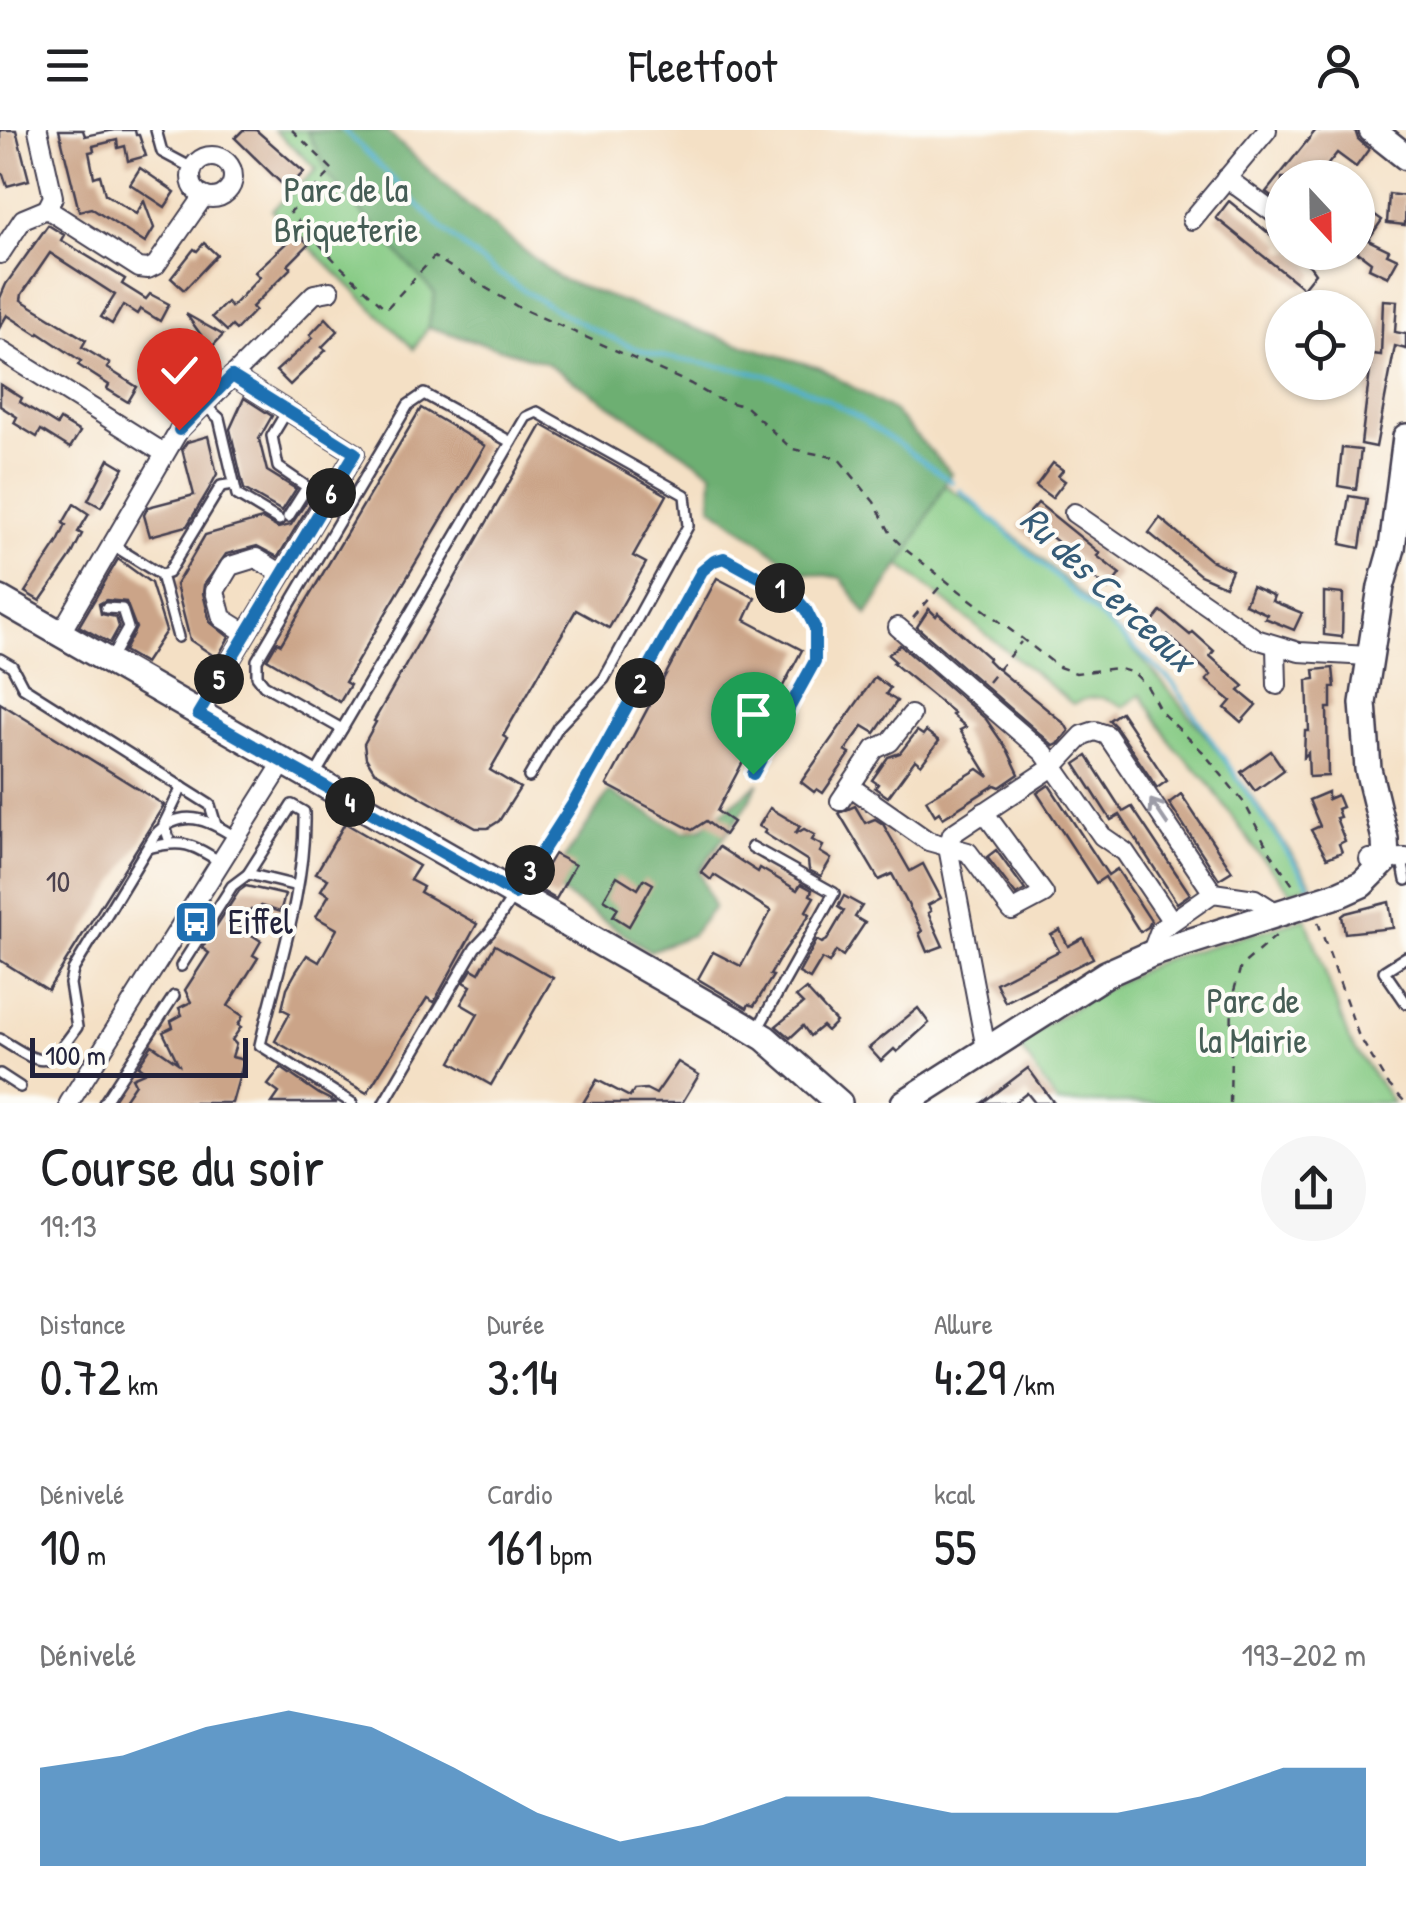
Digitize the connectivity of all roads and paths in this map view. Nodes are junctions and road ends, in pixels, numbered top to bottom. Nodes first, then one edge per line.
1 (38, 130) edge
2 (156, 130) edge
3 (292, 130) edge
4 (1372, 130) edge
5 (1264, 131) edge
6 (1406, 157) edge
7 (192, 168) junction
8 (1226, 178) junction
9 (204, 196) junction
10 (1265, 207) edge
11 (46, 209) junction
12 (1192, 220) dead end
13 (0, 254) edge
14 (330, 291) dead end
15 (0, 350) edge
16 (232, 376) junction
17 (204, 405) junction
18 (287, 411) junction
19 (1406, 437) edge
20 (511, 442) junction
21 (164, 453) junction
22 (234, 484) junction
23 (1074, 513) dead end
24 (112, 544) junction
25 (282, 574) junction
26 (162, 575) junction
27 (946, 580) junction
28 (0, 599) edge
29 (106, 608) dead end
30 (900, 628) joint
31 (60, 634) junction
32 (246, 634) junction
33 (178, 638) dead end
34 (1023, 640) junction
35 (1276, 648) junction
36 (1368, 656) junction
37 (0, 659) edge
38 (108, 663) junction
39 (1277, 685) dead end
40 (978, 695) junction
41 (198, 714) junction
42 (911, 715) dead end
43 (342, 729) junction
44 (282, 763) junction
45 (1053, 767) junction
46 (753, 774) dead end
47 (529, 776) dead end
48 (312, 780) junction
49 (182, 787) junction
50 (984, 812) junction
51 (164, 824) junction
52 (216, 825) junction
53 (237, 838) junction
54 (170, 842) junction
55 (752, 847) dead end
56 (948, 847) junction
57 (148, 848) junction
58 (1391, 859) edge
59 (222, 863) junction
60 (248, 874) junction
61 (1406, 880) edge
62 (297, 886) junction
63 (1213, 893) junction
64 (515, 894) junction
65 (1313, 901) junction
66 (1278, 914) junction
67 (1171, 920) junction
68 (1151, 954) junction
69 (1406, 956) edge
70 (181, 966) dead end
71 (174, 996) dead end
72 (1406, 1002) edge
73 (755, 1032) junction
74 (0, 1039) edge
75 (986, 1049) junction
76 (0, 1074) edge
77 (20, 1086) dead end
78 (69, 1103) edge
79 (104, 1103) edge
80 (352, 1103) edge
81 (384, 1103) edge
82 (839, 1103) edge
83 (904, 1103) edge
84 (1230, 1103) edge
85 (1406, 1103) edge

1 - 11 street
2 - 7 lane
3 - 27 path
4 - 6 street
5 - 8 street
7 - 9 street
7 - 9 street
8 - 10 street
8 - 12 street
9 - 11 street
11 - 13 street
14 - 16 street
15 - 21 street
16 - 17 street
16 - 18 street
17 - 21 street
17 - 22 lane
18 - 22 lane
18 - 25 street
19 - 36 street
20 - 43 lane
20 - 43 lane
20 - 47 lane
21 - 24 street
22 - 26 lane
23 - 35 street
24 - 26 lane
24 - 31 street
25 - 32 street
25 - 32 street
26 - 33 lane
27 - 30 path
27 - 34 path
28 - 31 street
29 - 38 lane
30 - 40 street
31 - 38 street
32 - 41 street
34 - 40 path
34 - 65 path
35 - 36 street
35 - 39 street
36 - 58 street
37 - 49 lane
38 - 41 street
40 - 45 street
41 - 44 street
42 - 56 street
43 - 48 lane
44 - 48 street
44 - 53 street
45 - 50 street
63 -> 45 street
45 - 67 street
46 - 64 lane
48 - 64 street
49 - 51 lane
49 - 52 lane
50 - 56 street
50 - 56 street
51 - 52 lane
51 - 54 lane
51 - 57 lane
52 - 53 lane
53 - 59 street
54 - 57 lane
54 - 59 lane
55 - 73 lane
56 - 75 street
57 - 74 lane
58 - 61 lane
58 - 65 street
59 - 78 street
60 - 62 lane
60 - 62 lane
60 - 70 lane
62 - 80 lane
63 - 66 street
63 - 67 street
64 - 73 street
64 - 81 lane
65 - 66 street
65 - 85 path
66 - 68 street
66 - 84 path
67 - 68 street
68 - 75 street
69 - 72 lane
71 - 79 lane
73 - 82 street
75 - 83 street
76 - 77 lane

